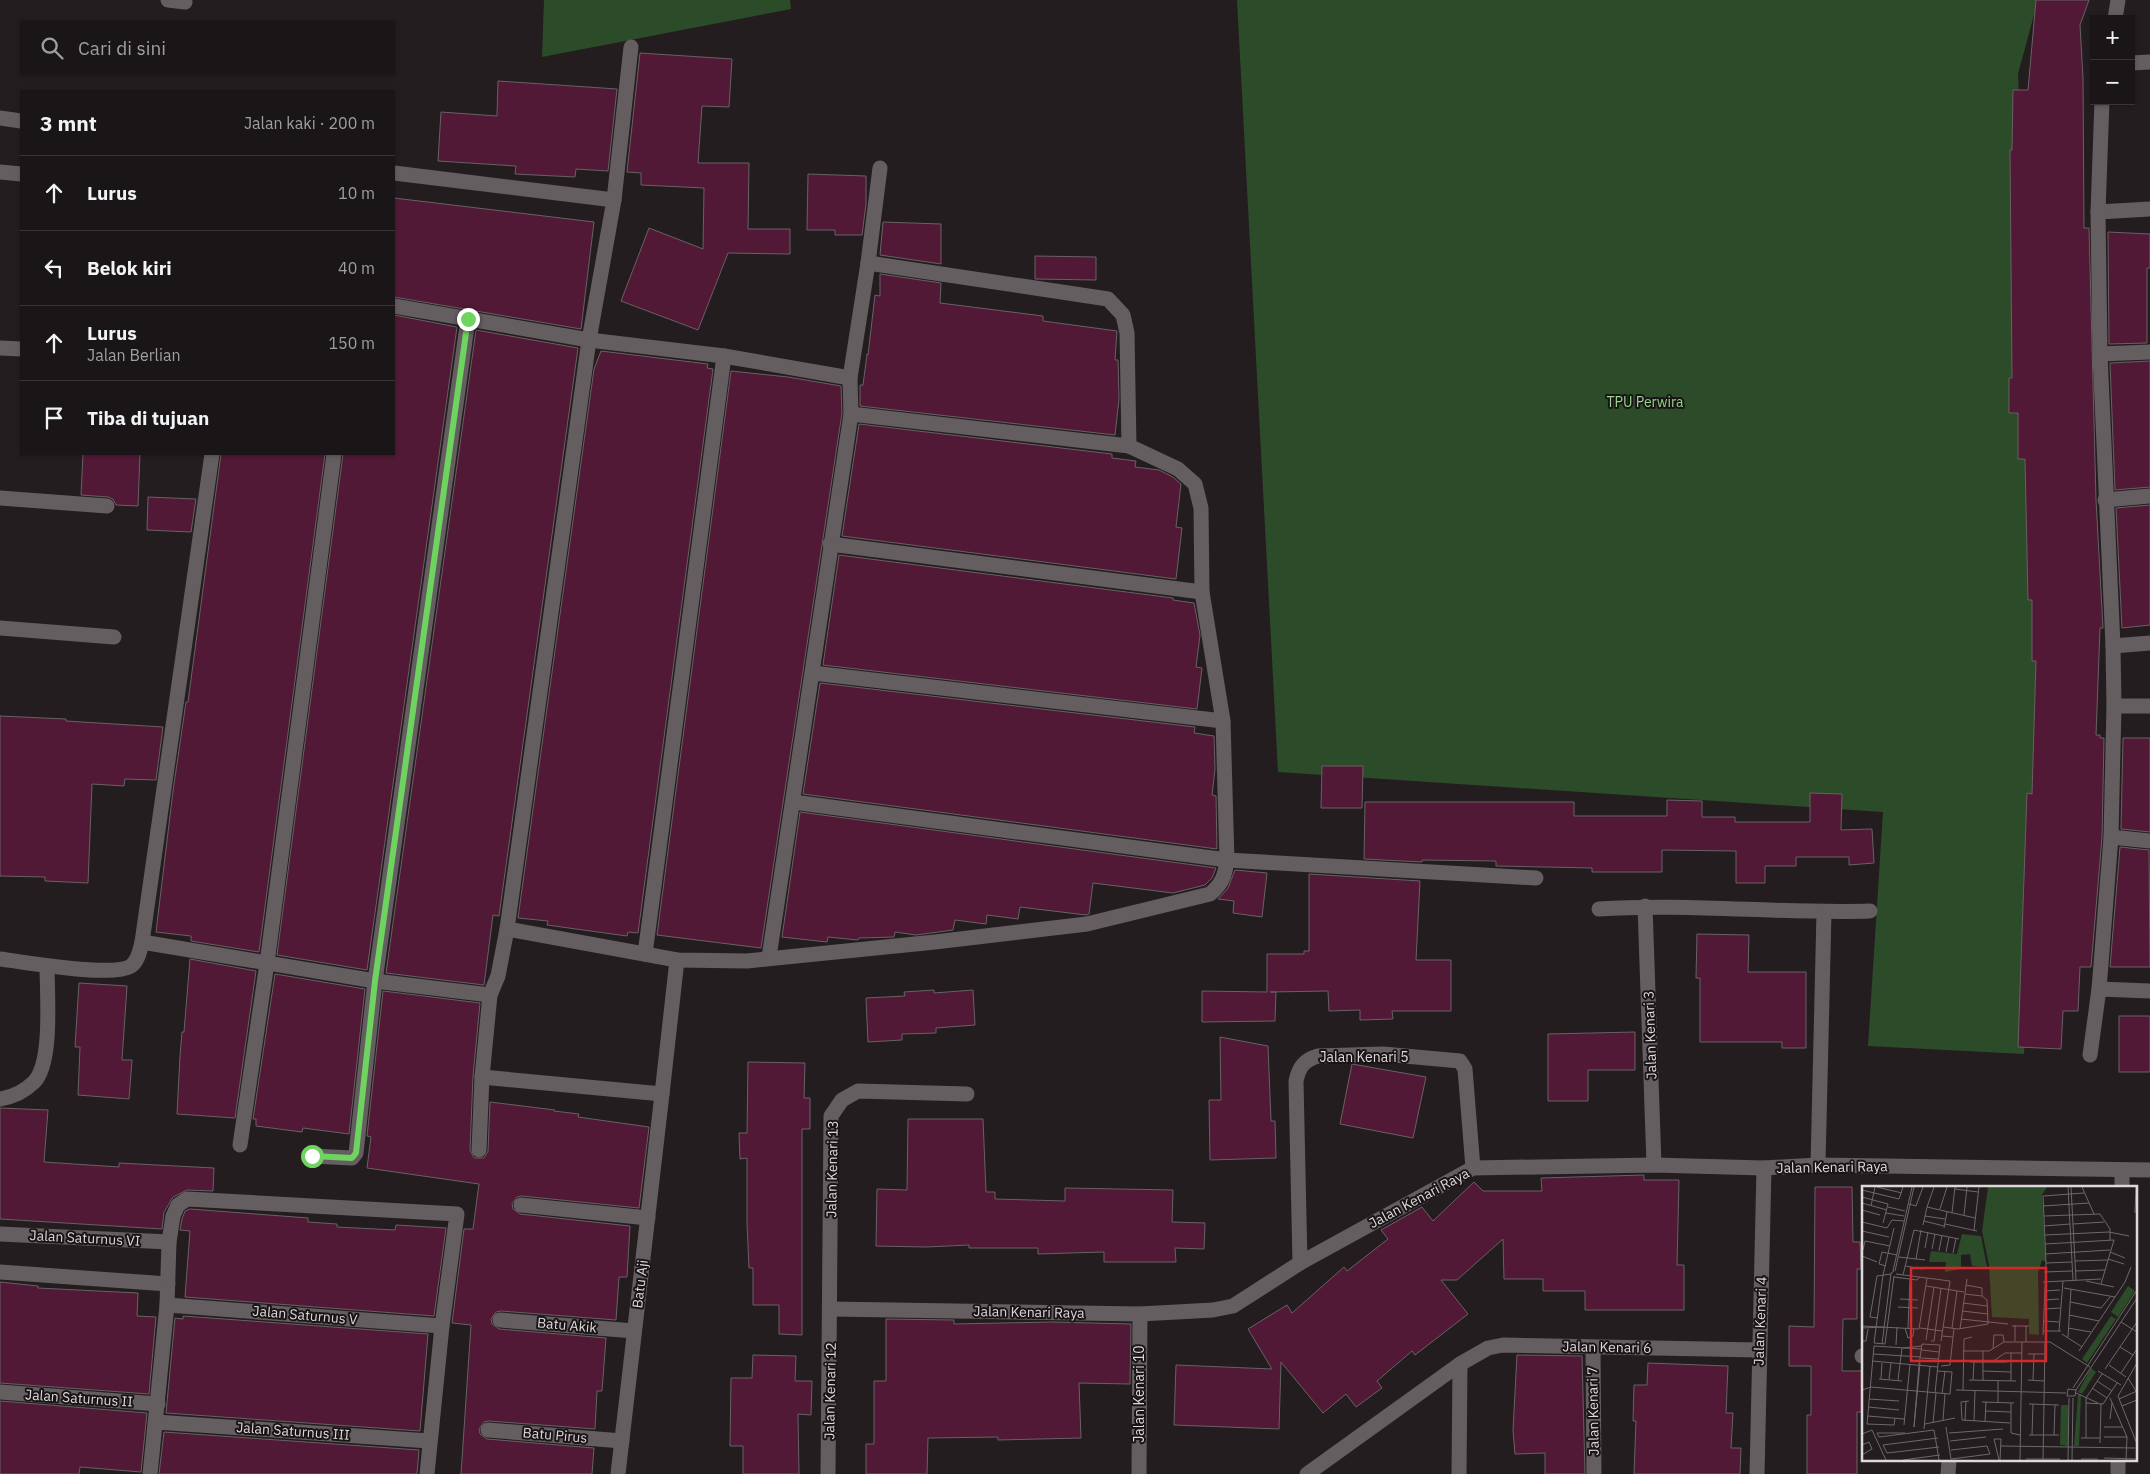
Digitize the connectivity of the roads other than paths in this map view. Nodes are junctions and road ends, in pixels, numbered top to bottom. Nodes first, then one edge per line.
1 (168, 0) edge
2 (2118, 0) edge
3 (185, 2) dead end
4 (2115, 15) edge
5 (631, 47) dead end
6 (2150, 62) edge
7 (2135, 64) edge
8 (2102, 105) edge
9 (0, 118) edge
10 (20, 121) edge
11 (880, 168) dead end
12 (0, 172) edge
13 (395, 173) edge
14 (20, 174) edge
15 (614, 200) junction
16 (2150, 209) edge
17 (2098, 212) junction
18 (868, 263) junction
19 (395, 306) edge
20 (468, 319) junction
21 (589, 340) junction
22 (0, 348) edge
23 (20, 349) edge
24 (2150, 352) edge
25 (2100, 354) junction
26 (724, 356) junction
27 (850, 378) junction
28 (851, 414) junction
29 (1130, 446) junction
30 (212, 455) edge
31 (334, 455) edge
32 (2150, 496) edge
33 (0, 498) edge
34 (2105, 500) junction
35 (107, 506) dead end
36 (830, 544) junction
37 (1202, 592) junction
38 (0, 628) edge
39 (114, 637) dead end
40 (2150, 643) edge
41 (2113, 646) junction
42 (813, 673) junction
43 (2114, 706) junction
44 (2150, 706) edge
45 (1223, 722) junction
46 (793, 802) junction
47 (2111, 837) junction
48 (2150, 840) edge
49 (1227, 860) junction
50 (1536, 878) dead end
51 (1645, 906) junction
52 (1599, 909) dead end
53 (1870, 910) dead end
54 (1824, 912) junction
55 (507, 929) junction
56 (142, 942) junction
57 (645, 954) junction
58 (770, 957) junction
59 (0, 959) edge
60 (676, 960) junction
61 (267, 963) junction
62 (47, 966) junction
63 (375, 981) junction
64 (2099, 989) junction
65 (2150, 991) edge
66 (490, 995) junction
67 (2090, 1055) dead end
68 (482, 1077) junction
69 (662, 1094) junction
70 (967, 1094) dead end
71 (0, 1099) edge
72 (240, 1144) dead end
73 (479, 1150) dead end
74 (312, 1156) dead end
75 (1654, 1165) junction
76 (1818, 1165) junction
77 (1472, 1168) junction
78 (1764, 1168) junction
79 (2122, 1170) junction
80 (2150, 1170) edge
81 (2122, 1186) edge
82 (521, 1205) dead end
83 (648, 1218) junction
84 (0, 1234) edge
85 (169, 1242) junction
86 (1300, 1263) junction
87 (0, 1272) edge
88 (168, 1284) junction
89 (167, 1305) junction
90 (831, 1309) junction
91 (1140, 1314) junction
92 (500, 1320) dead end
93 (442, 1326) junction
94 (634, 1331) junction
95 (1592, 1348) junction
96 (1759, 1350) junction
97 (1460, 1364) junction
98 (0, 1392) edge
99 (158, 1404) junction
100 (156, 1422) junction
101 (488, 1430) dead end
102 (429, 1441) junction
103 (622, 1441) junction
104 (150, 1474) edge
105 (427, 1474) edge
106 (618, 1474) edge
107 (828, 1474) edge
108 (1139, 1474) edge
109 (1307, 1474) edge
110 (1459, 1474) edge
111 (1594, 1474) edge
112 (1757, 1474) edge

1 - 3 street
2 - 4 street
5 - 15 street
6 - 7 street
8 - 17 street
9 - 10 street
11 - 18 street
12 - 14 street
13 - 15 street
15 - 21 street
16 - 17 street
17 - 25 street
18 - 27 street
18 - 29 street
19 - 20 street
20 - 21 street
20 - 63 street
21 - 26 street
21 - 55 street
22 - 23 street
24 - 25 street
25 - 34 street
26 - 27 street
26 - 57 street
27 - 28 street
28 - 29 street
28 - 36 street
29 - 37 street
30 - 56 street
31 - 61 street
32 - 34 street
33 - 35 street
34 - 41 street
36 - 37 street
36 - 42 street
37 - 45 street
38 - 39 street
40 - 41 street
41 - 43 street
42 - 45 street
42 - 46 street
43 - 44 street
43 - 47 street
45 - 49 street
46 - 49 street
46 - 58 street
47 - 48 street
47 - 64 street
49 - 50 street
49 - 58 street
51 - 52 street
51 - 54 street
51 - 75 street, Jalan Kenari 3
53 - 54 street
54 - 76 street
55 - 57 street
55 - 66 street
56 - 61 street
56 - 62 street
57 - 60 street
58 - 60 street
59 - 62 street
60 - 69 street, Batu Aji
61 - 63 street
61 - 72 street
62 - 71 street
63 - 66 street
63 - 74 street
64 - 65 street
64 - 67 street
66 - 68 street
68 - 69 street
68 - 73 street
69 - 83 street, Batu Aji
70 - 90 street, Jalan Kenari 13
75 - 77 street, Jalan Kenari Raya
75 - 78 street, Jalan Kenari Raya
76 - 78 street, Jalan Kenari Raya
76 - 79 street, Jalan Kenari Raya
77 - 86 street, Jalan Kenari Raya
77 - 86 street, Jalan Kenari 5
78 - 96 street, Jalan Kenari 4
79 - 80 street, Jalan Kenari Raya
79 - 81 street
82 - 83 street
83 - 94 street, Batu Aji
84 - 85 street, Jalan Saturnus VI
85 - 88 street
85 - 93 street
86 - 91 street, Jalan Kenari Raya
87 - 88 street
88 - 89 street
89 - 93 street, Jalan Saturnus V
89 - 99 street
90 - 91 street, Jalan Kenari Raya
90 - 107 street, Jalan Kenari 12
91 - 108 street, Jalan Kenari 10
92 - 94 street, Batu Akik
93 - 102 street
94 - 103 street, Batu Aji
95 - 96 street, Jalan Kenari 6
95 - 97 street, Jalan Kenari 6
95 - 111 street, Jalan Kenari 7
96 - 112 street, Jalan Kenari 4
97 - 109 street, Jalan Kenari 6
97 - 110 street
98 - 99 street, Jalan Saturnus II
99 - 100 street
100 - 102 street, Jalan Saturnus III
100 - 104 street
101 - 103 street, Batu Pirus
102 - 105 street
103 - 106 street, Batu Aji

